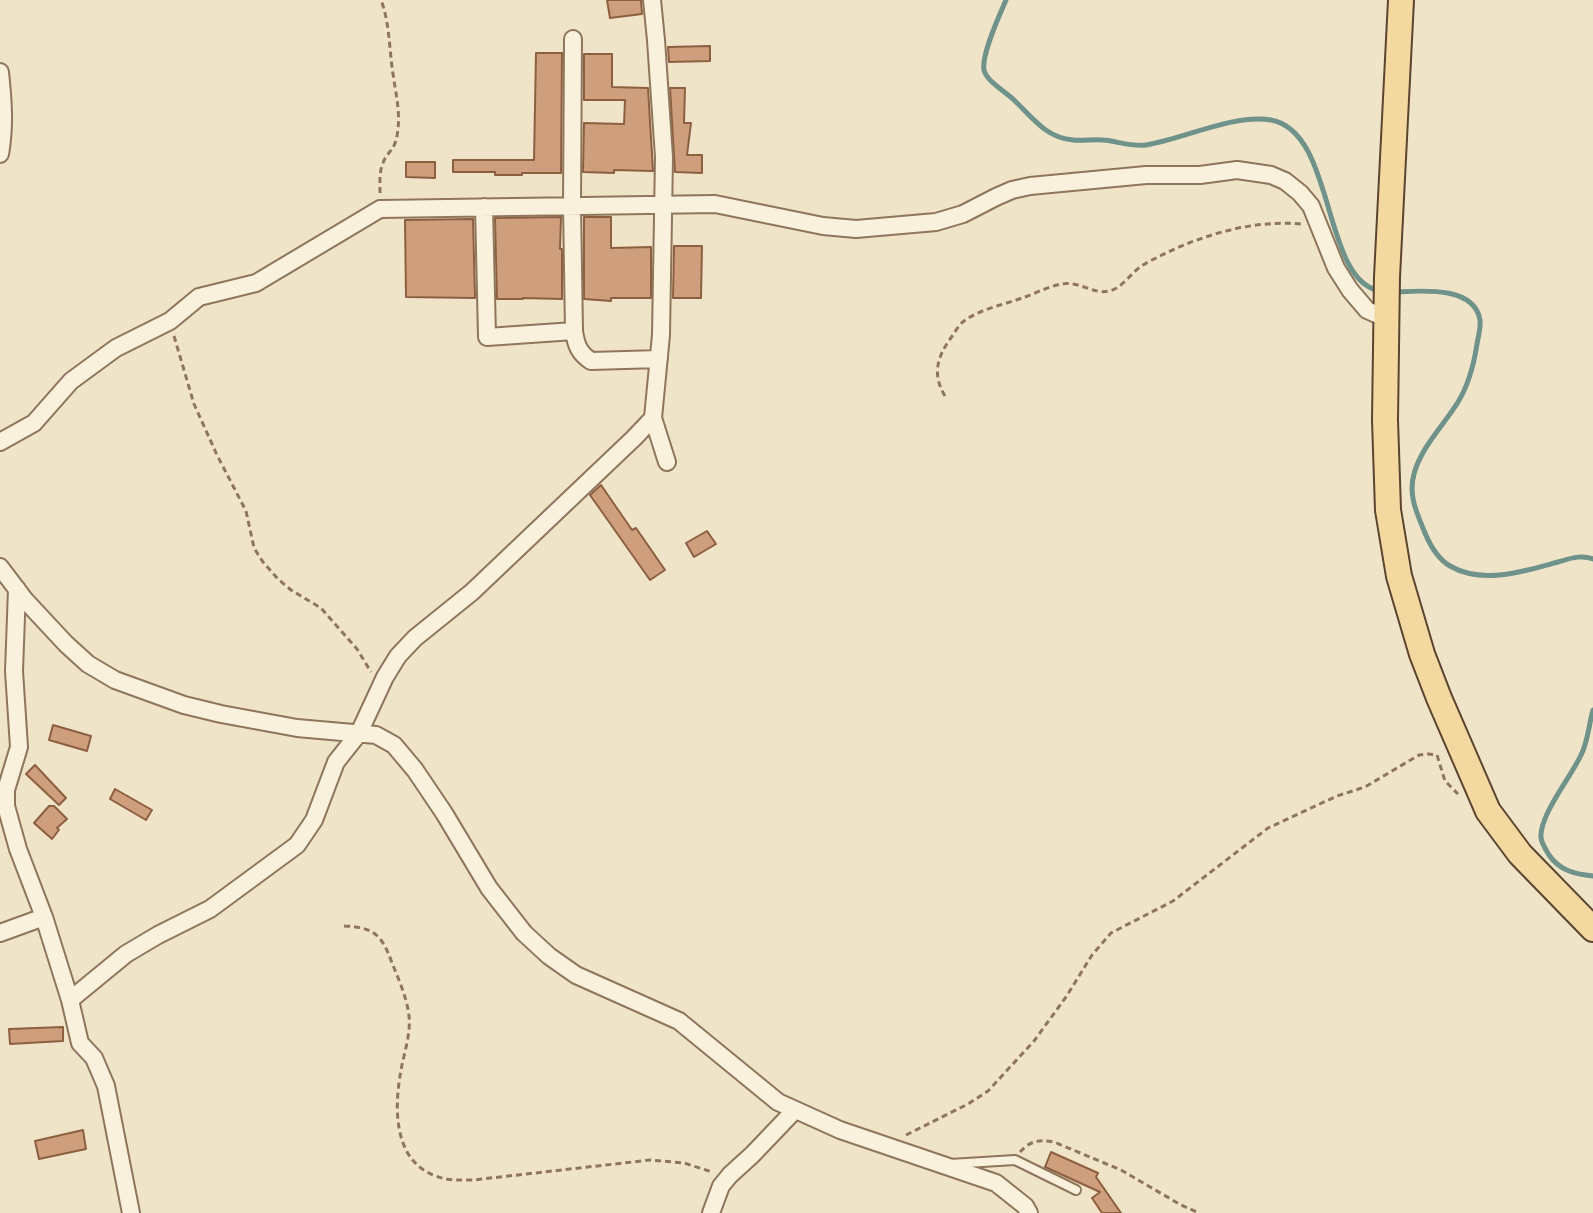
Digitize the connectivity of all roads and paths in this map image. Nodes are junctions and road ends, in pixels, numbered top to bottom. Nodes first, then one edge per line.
1 (381, 0) edge
2 (652, 0) edge
3 (1401, 0) edge
4 (573, 39) dead end
5 (0, 72) edge
6 (0, 154) edge
7 (663, 203) junction
8 (572, 205) junction
9 (484, 207) junction
10 (380, 209) junction
11 (1319, 225) junction
12 (1387, 298) junction
13 (170, 321) junction
14 (574, 331) junction
15 (659, 359) junction
16 (945, 396) dead end
17 (653, 418) junction
18 (0, 442) edge
19 (667, 462) dead end
20 (0, 567) edge
21 (17, 589) junction
22 (378, 691) junction
23 (359, 733) junction
24 (1462, 798) dead end
25 (44, 917) junction
26 (344, 926) dead end
27 (1593, 929) edge
28 (0, 933) edge
29 (70, 1000) junction
30 (795, 1110) junction
31 (886, 1147) junction
32 (1015, 1160) junction
33 (941, 1165) junction
34 (730, 1175) junction
35 (1076, 1190) dead end
36 (131, 1213) edge
37 (711, 1213) edge
38 (1029, 1213) edge
39 (1199, 1213) edge

1 - 10 path
2 - 7 street
3 - 12 main road
4 - 8 street
5 - 6 street
7 - 8 street
7 - 11 street
7 - 15 street
8 - 9 street
8 - 14 street
9 - 10 street
9 - 14 street
10 - 13 street
11 - 12 street
11 - 16 path
12 - 27 main road
13 - 18 street
13 - 22 path
14 - 15 street
15 - 17 street
17 - 19 street
17 - 22 street
20 - 21 street
21 - 23 street
21 - 25 street
22 - 23 street
23 - 29 street
23 - 30 street
24 - 31 path
25 - 28 street
25 - 29 street
26 - 34 path
29 - 36 street
30 - 31 street
30 - 34 street
31 - 33 street
32 - 33 lane
32 - 35 lane
32 - 39 path
33 - 38 street
34 - 37 street

